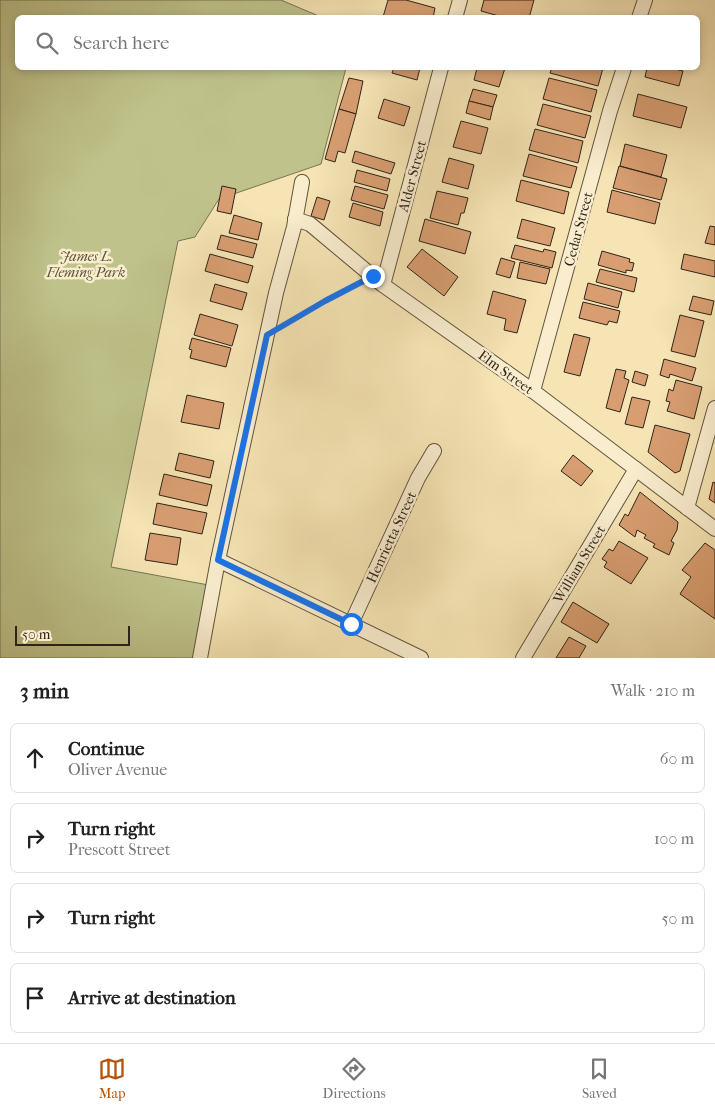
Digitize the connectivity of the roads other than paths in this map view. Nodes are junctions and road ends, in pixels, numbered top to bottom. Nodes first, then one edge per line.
1 (460, 0) edge
2 (645, 0) edge
3 (456, 15) edge
4 (641, 15) edge
5 (440, 70) edge
6 (623, 70) edge
7 (302, 182) dead end
8 (295, 219) junction
9 (378, 280) junction
10 (534, 391) junction
11 (715, 408) edge
12 (434, 451) dead end
13 (636, 469) junction
14 (686, 508) junction
15 (715, 529) edge
16 (218, 560) junction
17 (351, 624) junction
18 (200, 658) edge
19 (421, 658) edge
20 (523, 658) edge

1 - 3 street
2 - 4 street
5 - 9 street, Alder Street
6 - 10 street, Cedar Street
7 - 8 street
8 - 9 street, Elm Street
8 - 16 street
9 - 10 street, Elm Street
10 - 13 street, Elm Street
11 - 14 street
12 - 17 street, Henrietta Street
13 - 14 street, Elm Street
13 - 20 street, William Street
14 - 15 street, Elm Street
16 - 17 street
16 - 18 street
17 - 19 street

